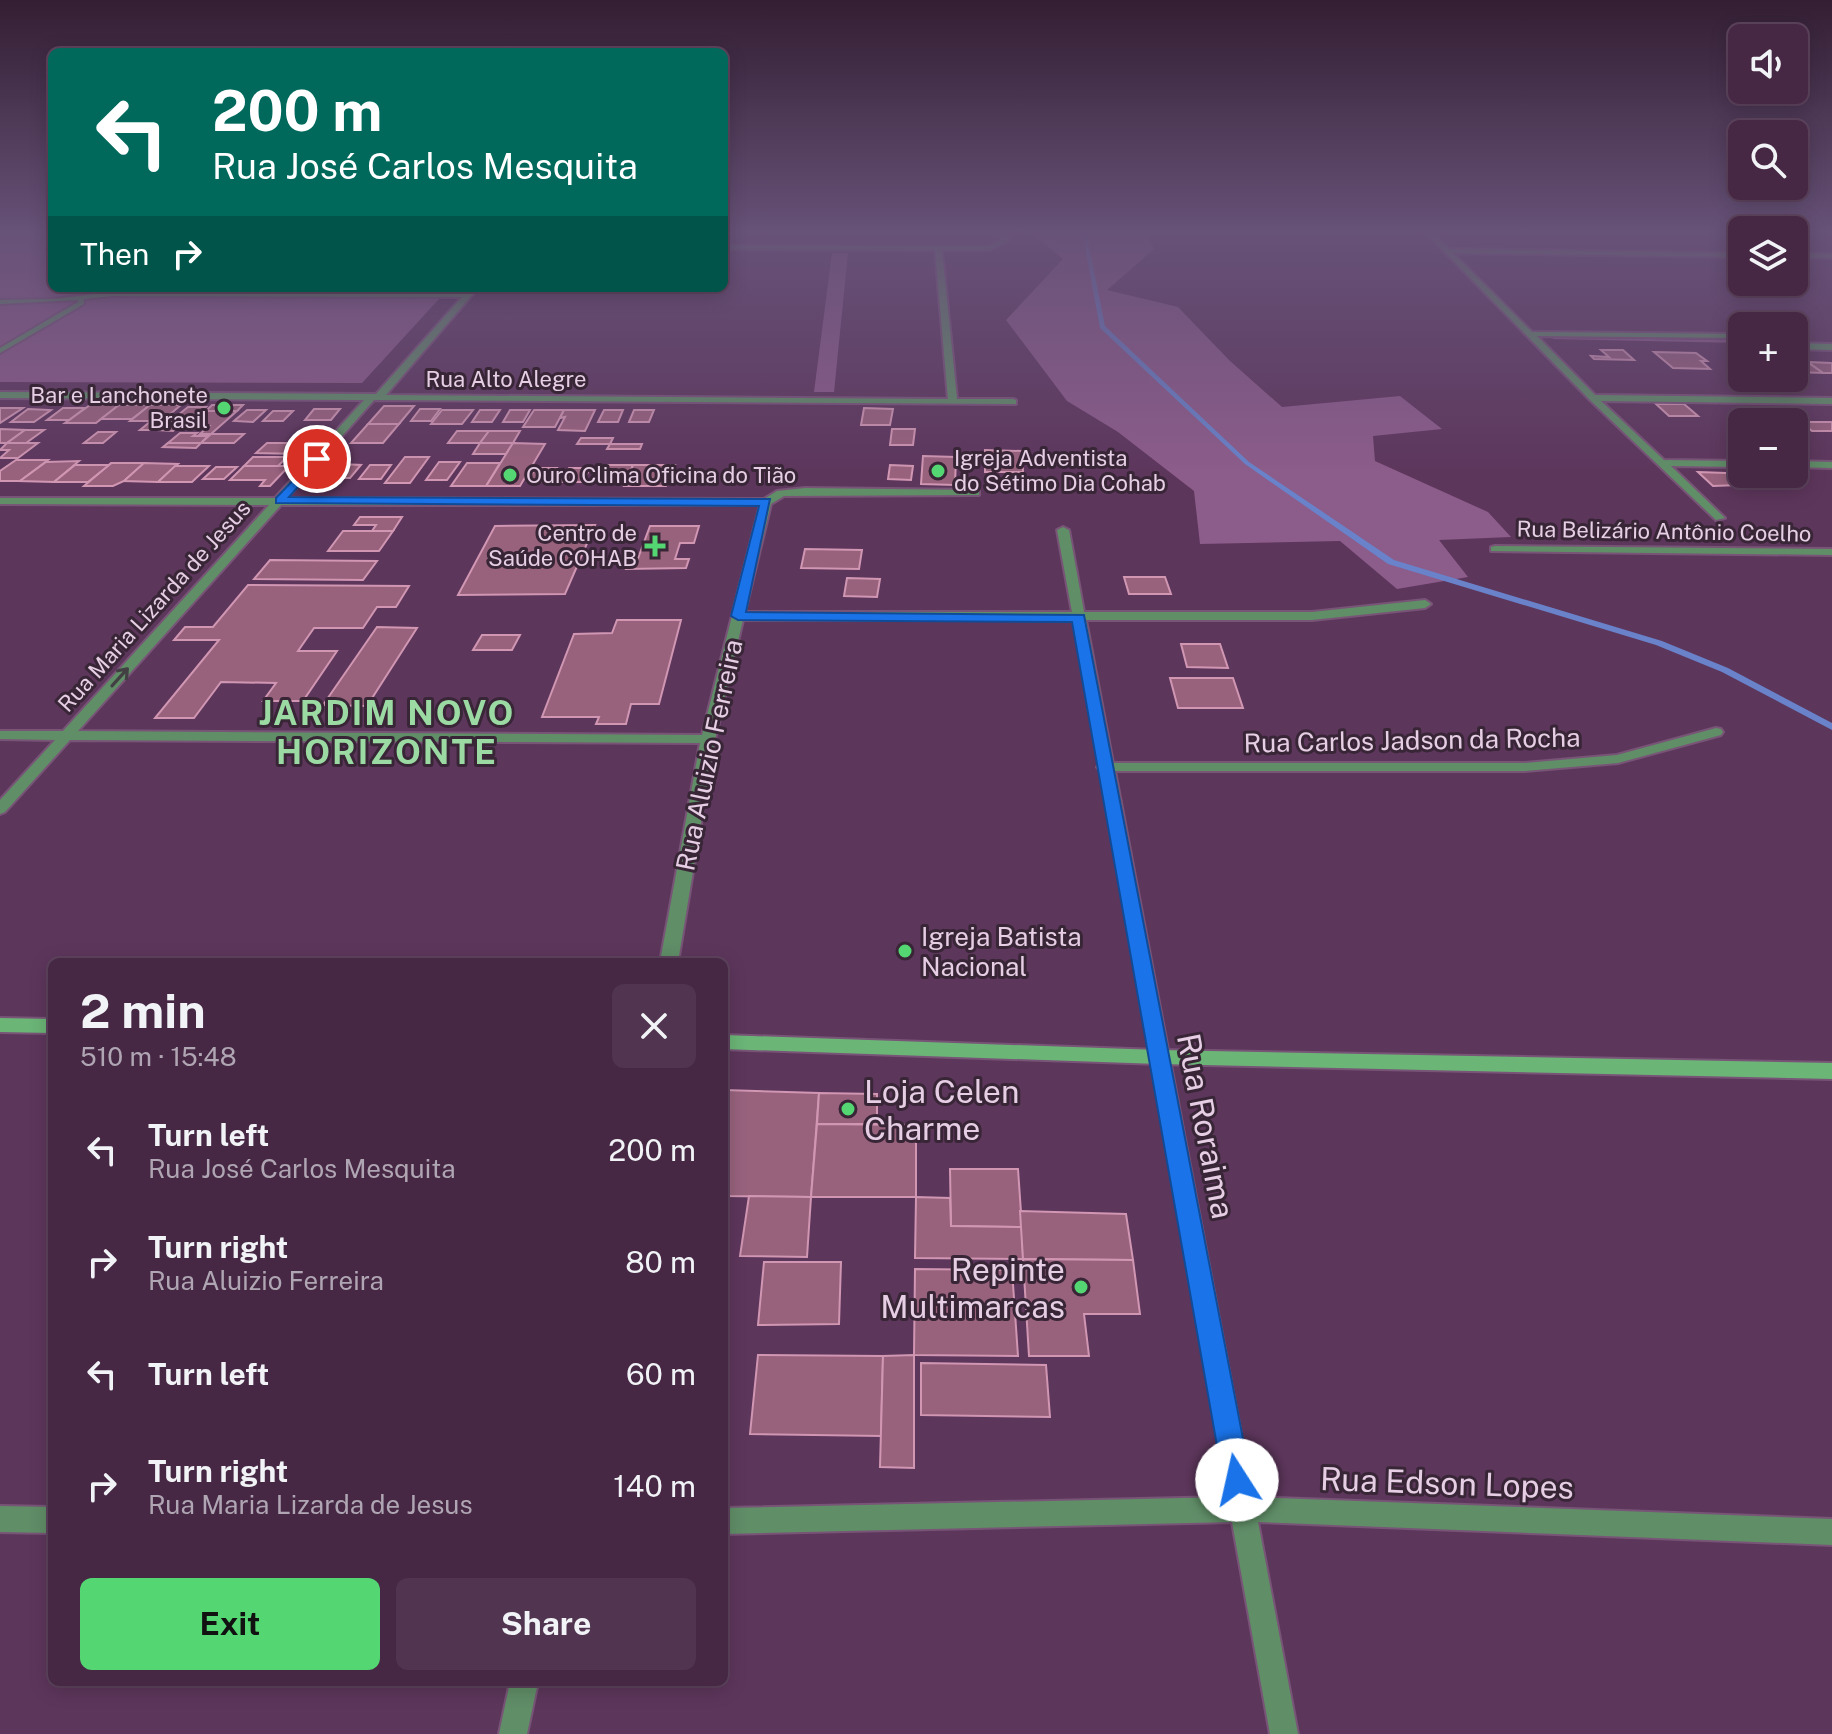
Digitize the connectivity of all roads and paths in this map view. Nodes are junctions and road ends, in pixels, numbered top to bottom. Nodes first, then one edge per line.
1 (47, 312) edge
2 (62, 312) edge
3 (452, 312) edge
4 (944, 312) edge
5 (1510, 312) edge
6 (1532, 334) junction
7 (1728, 336) edge
8 (1808, 337) edge
9 (1832, 337) edge
10 (20, 339) junction
11 (1, 340) edge
12 (1541, 344) junction
13 (1728, 346) edge
14 (1808, 346) edge
15 (1832, 347) edge
16 (0, 351) edge
17 (0, 395) edge
18 (376, 396) junction
19 (1593, 398) junction
20 (953, 400) junction
21 (1832, 401) edge
22 (1013, 402) dead end
23 (1661, 463) junction
24 (1728, 464) edge
25 (1808, 464) edge
26 (1832, 465) edge
27 (975, 493) dead end
28 (280, 500) junction
29 (0, 501) edge
30 (16, 501) junction
31 (766, 502) junction
32 (0, 514) edge
33 (1720, 518) dead end
34 (1063, 530) dead end
35 (1495, 549) dead end
36 (1832, 552) edge
37 (1425, 604) dead end
38 (738, 616) junction
39 (1079, 618) junction
40 (1716, 732) dead end
41 (0, 735) edge
42 (67, 735) junction
43 (708, 739) junction
44 (1104, 767) junction
45 (0, 809) edge
46 (670, 958) edge
47 (0, 1025) edge
48 (48, 1026) edge
49 (728, 1042) edge
50 (1159, 1057) junction
51 (1832, 1071) edge
52 (1243, 1509) junction
53 (0, 1519) edge
54 (48, 1520) edge
55 (728, 1521) edge
56 (1832, 1532) edge
57 (523, 1686) edge
58 (513, 1734) edge
59 (1284, 1734) edge

1 - 11 lane
2 - 10 lane
3 - 18 street, Rua Maria Lizarda de Jesus
4 - 20 street
5 - 6 street
6 - 7 street
6 - 12 street
8 - 9 street
10 - 11 lane
10 - 16 lane
12 - 13 street
12 - 19 street
14 - 15 street
17 - 18 street, Rua Alto Alegre
18 - 20 street, Rua Alto Alegre
18 - 28 street, Rua Maria Lizarda de Jesus
19 - 21 street
19 - 23 street
20 - 22 street, Rua Alto Alegre
23 - 24 street
23 - 33 street
25 - 26 street
27 - 31 street
28 - 30 street
28 - 31 street
42 -> 28 street, Rua Maria Lizarda de Jesus
29 - 30 street
30 - 32 street
31 - 38 street, Rua Aluizio Ferreira
34 - 39 street, Rua Roraima
35 - 36 street, Rua Belizário Antônio Coelho
37 - 39 street
38 - 39 street
38 - 43 street, Rua Aluizio Ferreira
39 - 44 street, Rua Roraima
40 - 44 street, Rua Carlos Jadson da Rocha
41 - 42 street
42 - 43 street
42 - 45 street, Rua Maria Lizarda de Jesus
43 - 46 street, Rua Aluizio Ferreira
44 - 50 street, Rua Roraima
47 - 48 street
49 - 50 street
50 - 51 street
50 - 52 street, Rua Roraima
52 - 55 street, Rua Edson Lopes
52 - 56 street, Rua Edson Lopes
52 - 59 street, Rua Roraima
53 - 54 street
57 - 58 street

